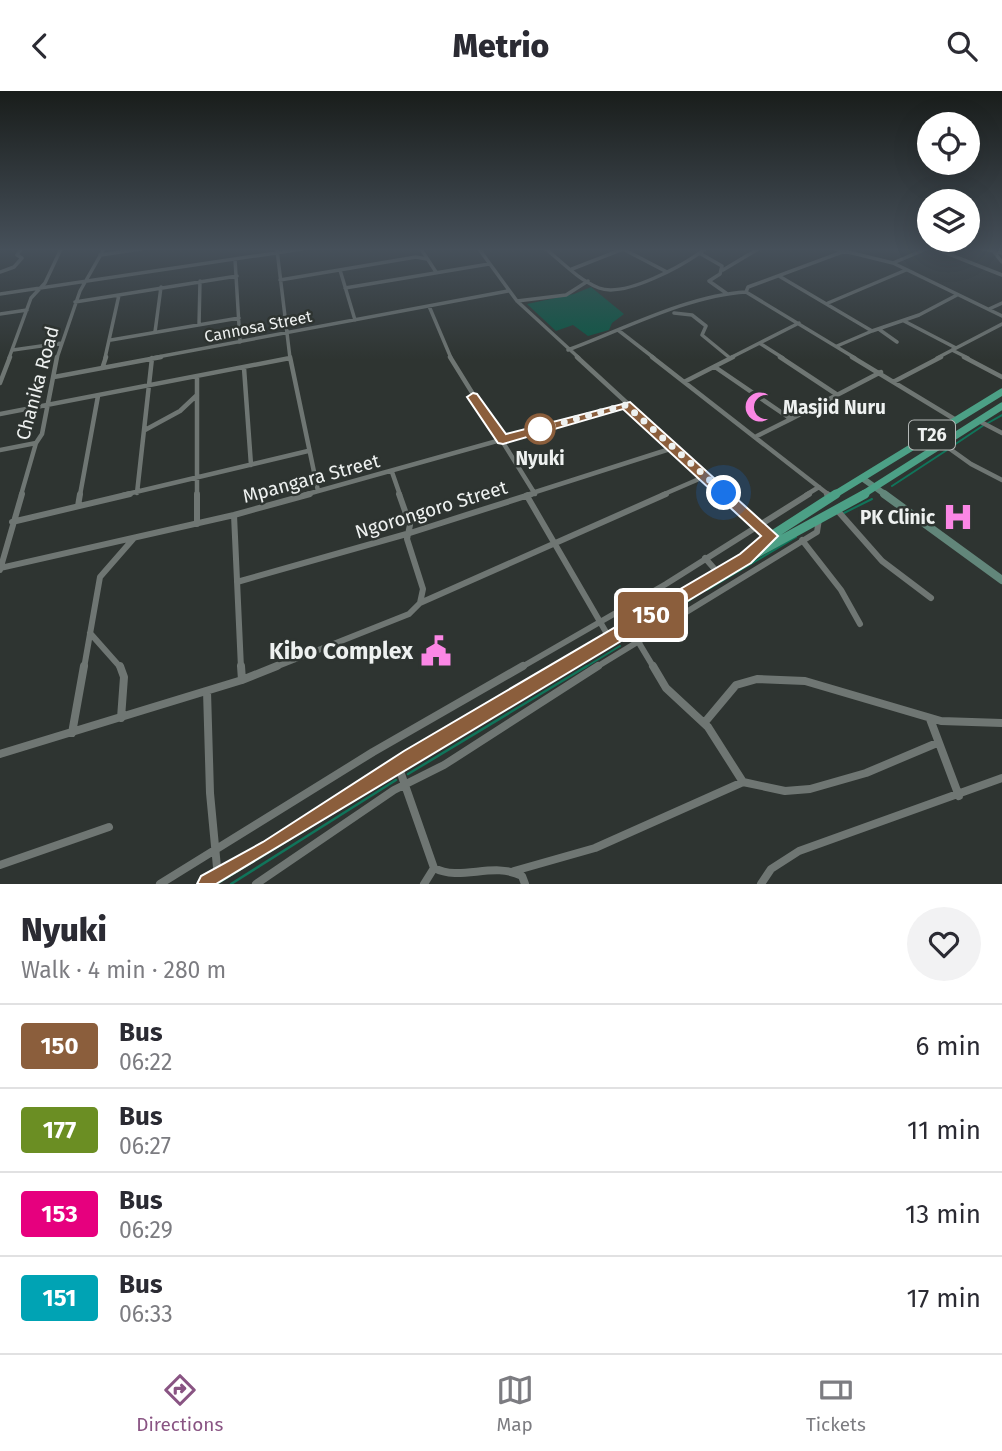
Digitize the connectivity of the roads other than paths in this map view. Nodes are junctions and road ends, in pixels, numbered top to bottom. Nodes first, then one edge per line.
1 (46, 286) edge
2 (81, 286) edge
3 (167, 286) edge
4 (200, 286) edge
5 (237, 286) edge
6 (282, 286) edge
7 (356, 286) edge
8 (504, 286) edge
9 (582, 286) edge
10 (594, 286) edge
11 (630, 286) edge
12 (716, 286) edge
13 (751, 286) edge
14 (797, 286) edge
15 (868, 286) edge
16 (939, 286) edge
17 (41, 287) junction
18 (161, 287) junction
19 (345, 288) joint
20 (508, 291) junction
21 (746, 292) junction
22 (726, 293) junction
23 (0, 294) edge
24 (119, 295) junction
25 (957, 295) junction
26 (517, 301) junction
27 (75, 302) junction
28 (828, 303) junction
29 (1002, 303) edge
30 (429, 306) junction
31 (989, 309) junction
32 (27, 310) junction
33 (671, 313) junction
34 (0, 314) edge
35 (1002, 316) edge
36 (239, 318) junction
37 (355, 320) junction
38 (904, 321) junction
39 (799, 323) junction
40 (1002, 324) edge
41 (199, 325) junction
42 (618, 330) junction
43 (872, 331) junction
44 (880, 331) junction
45 (155, 332) junction
46 (286, 334) junction
47 (111, 340) junction
48 (240, 342) junction
49 (897, 342) dead end
50 (62, 343) junction
51 (761, 344) junction
52 (837, 346) junction
53 (954, 349) junction
54 (13, 350) junction
55 (568, 350) junction
56 (152, 358) junction
57 (290, 358) junction
58 (730, 358) junction
59 (8, 363) junction
60 (0, 364) edge
61 (103, 366) junction
62 (715, 367) junction
63 (244, 368) junction
64 (881, 372) junction
65 (54, 377) junction
66 (197, 377) junction
67 (1002, 377) edge
68 (895, 380) junction
69 (686, 381) junction
70 (0, 383) edge
71 (148, 386) junction
72 (1002, 392) edge
73 (836, 394) junction
74 (98, 395) junction
75 (197, 395) junction
76 (47, 405) junction
77 (626, 405) junction
78 (1002, 406) edge
79 (0, 414) edge
80 (791, 419) junction
81 (956, 420) junction
82 (979, 421) junction
83 (145, 430) junction
84 (1002, 433) edge
85 (757, 436) junction
86 (503, 439) junction
87 (36, 443) junction
88 (943, 444) junction
89 (673, 448) junction
90 (0, 450) edge
91 (308, 451) junction
92 (251, 465) junction
93 (392, 472) junction
94 (706, 476) junction
95 (862, 478) junction
96 (196, 480) junction
97 (1002, 480) edge
98 (818, 487) junction
99 (875, 488) junction
100 (318, 491) junction
101 (136, 493) junction
102 (535, 494) junction
103 (527, 496) junction
104 (831, 497) junction
105 (78, 506) junction
106 (836, 509) junction
107 (234, 515) junction
108 (819, 519) junction
109 (12, 522) junction
110 (197, 524) junction
111 (760, 526) junction
112 (796, 532) junction
113 (410, 533) junction
114 (135, 537) junction
115 (774, 539) junction
116 (802, 541) junction
117 (554, 543) junction
118 (705, 558) junction
119 (0, 569) edge
120 (719, 574) junction
121 (1002, 580) edge
122 (237, 582) junction
123 (699, 587) junction
124 (931, 597) dead end
125 (708, 598) junction
126 (420, 603) junction
127 (602, 621) junction
128 (860, 624) dead end
129 (90, 633) junction
130 (614, 637) junction
131 (639, 643) junction
132 (627, 650) junction
133 (242, 680) junction
134 (207, 691) junction
135 (121, 718) junction
136 (930, 719) junction
137 (705, 722) junction
138 (1002, 723) edge
139 (72, 733) junction
140 (937, 743) junction
141 (0, 754) edge
142 (399, 768) junction
143 (1002, 778) edge
144 (743, 782) junction
145 (406, 784) junction
146 (959, 796) junction
147 (109, 827) dead end
148 (215, 850) junction
149 (0, 865) edge
150 (435, 868) junction
151 (514, 871) junction
152 (214, 882) edge
153 (160, 884) edge
154 (256, 884) edge
155 (424, 884) edge
156 (525, 884) edge
157 (762, 884) edge

1 - 17 street
2 - 27 street, Chanika Road
3 - 18 street
4 - 41 street
5 - 36 street
6 - 46 street
7 - 19 street
8 - 20 street
9 - 26 street
10 - 11 street
12 - 22 street
13 - 21 street
14 - 28 street
15 - 28 street
16 - 25 street
17 - 23 street
17 - 32 street
18 - 24 street
18 - 45 street
19 - 37 street
20 - 26 street
20 - 30 street, Cannosa Street
21 - 22 street
21 - 39 street
22 - 33 street
24 - 27 street
24 - 47 street
25 - 31 street
25 - 38 street
26 - 55 street
27 - 50 street, Chanika Road
28 - 43 street
29 - 31 street
30 - 37 street, Cannosa Street
30 - 86 street
31 - 35 street
32 - 34 street
32 - 54 street
33 - 42 street
33 - 58 street
36 - 41 street
36 - 48 street
37 - 46 street, Cannosa Street
38 - 44 street
38 - 53 street
39 - 51 street
39 - 52 street
40 - 53 street
41 - 45 street
42 - 55 street
42 - 69 street
43 - 44 street
43 - 52 street
44 - 49 street
45 - 47 street
46 - 48 street, Cannosa Street
46 - 57 street
47 - 61 street
48 - 56 street, Cannosa Street
50 - 54 street
50 - 65 street, Chanika Road
51 - 58 street
51 - 73 street
52 - 64 street
53 - 67 street
53 - 68 street
54 - 59 street
55 - 77 street
56 - 61 street, Cannosa Street
56 - 71 street
57 - 63 street
57 - 91 street
58 - 62 street
59 - 60 street
59 - 70 street
61 - 65 street, Cannosa Street
62 - 69 street
62 - 80 street
63 - 66 street
63 - 92 street
64 - 68 street
64 - 73 street
65 - 76 street, Chanika Road
66 - 71 street
66 - 75 street
68 - 81 street
69 - 85 street
71 - 74 street
71 - 83 street
72 - 81 highway, T26
73 - 80 street
74 - 76 street
74 - 105 street
75 - 83 street
75 - 96 street
76 - 79 street
76 - 87 street, Chanika Road
77 - 86 street, Mpangara Street
77 - 89 street
78 - 82 highway, T26
80 - 85 street
81 - 95 highway, T26
82 - 84 street
82 - 88 highway, T26
83 - 101 street
85 - 98 street
86 - 93 street, Mpangara Street
86 - 102 street
87 - 90 street
87 - 109 street, Chanika Road
88 - 97 street
88 - 99 highway, T26
89 - 94 street
89 - 102 street, Ngorongoro Street
91 - 92 street
91 - 100 street
92 - 96 street
93 - 100 street, Mpangara Street
93 - 113 street
94 - 111 street
94 - 117 street
95 - 99 main road
95 - 104 highway, T26
96 - 101 street
96 - 110 street
98 - 104 street
98 - 111 street
99 - 106 highway, T26
99 - 121 main road
100 - 107 street, Mpangara Street
101 - 105 street
102 - 103 street, Ngorongoro Street
103 - 113 street, Ngorongoro Street
103 - 117 street
104 - 115 highway, T26
105 - 109 street
106 - 108 highway, T26
106 - 124 street
107 - 110 street, Mpangara Street
107 - 122 street
108 - 112 highway, T26
108 - 116 street
109 - 119 street, Chanika Road
110 - 114 street, Mpangara Street
111 - 115 street
111 - 118 street
112 - 115 highway, T26
112 - 116 street
113 - 122 street, Ngorongoro Street
113 - 126 street
114 - 119 street, Mpangara Street
114 - 129 street
115 - 120 highway, T26
116 - 125 street
116 - 128 street
117 - 126 street
117 - 127 street
118 - 120 street
118 - 127 street
120 - 123 highway, T26
122 - 133 street
123 - 125 street
123 - 130 highway, T26
125 - 131 street
126 - 133 street
127 - 130 street
127 - 148 street
129 - 135 street
129 - 139 street
130 - 132 street
130 - 142 highway, T26
131 - 132 street
131 - 137 street
132 - 145 street
133 - 134 street
134 - 135 street
134 - 148 street
135 - 139 street
136 - 137 street
136 - 138 street
136 - 140 street
137 - 144 street
139 - 141 street
140 - 144 street
140 - 146 street
142 - 145 street
142 - 152 highway, T26
143 - 146 street
144 - 151 street
145 - 150 street
145 - 154 street
146 - 157 street
147 - 149 street
148 - 152 street
148 - 153 street
150 - 151 street
150 - 155 street
151 - 156 street

